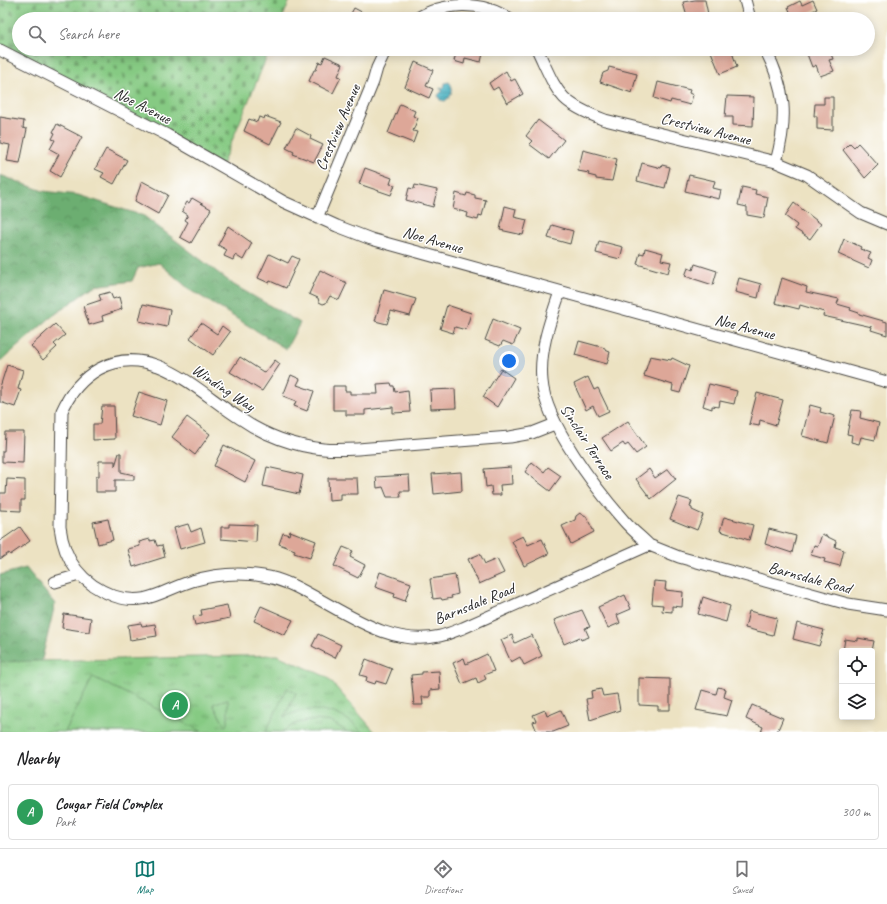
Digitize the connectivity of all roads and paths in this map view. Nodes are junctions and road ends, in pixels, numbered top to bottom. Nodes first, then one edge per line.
1 (746, 0) edge
2 (443, 3) edge
3 (428, 12) edge
4 (495, 12) edge
5 (749, 12) edge
6 (0, 50) edge
7 (383, 56) edge
8 (540, 56) edge
9 (768, 56) edge
10 (776, 162) junction
11 (318, 218) junction
12 (887, 224) edge
13 (560, 292) junction
14 (887, 382) edge
15 (555, 424) junction
16 (649, 545) junction
17 (79, 575) junction
18 (54, 582) dead end
19 (887, 610) edge

1 - 5 street
2 - 3 street
2 - 4 street
6 - 11 street, Noe Avenue
7 - 11 street, Crestview Avenue
8 - 10 street, Crestview Avenue
9 - 10 street
10 - 12 street, Crestview Avenue
11 - 13 street, Noe Avenue
13 - 14 street, Noe Avenue
13 - 15 street, Sinclair Terrace
15 - 16 street, Sinclair Terrace
15 - 17 street, Winding Way
16 - 17 street, Barnsdale Road
16 - 19 street, Barnsdale Road
17 - 18 street

